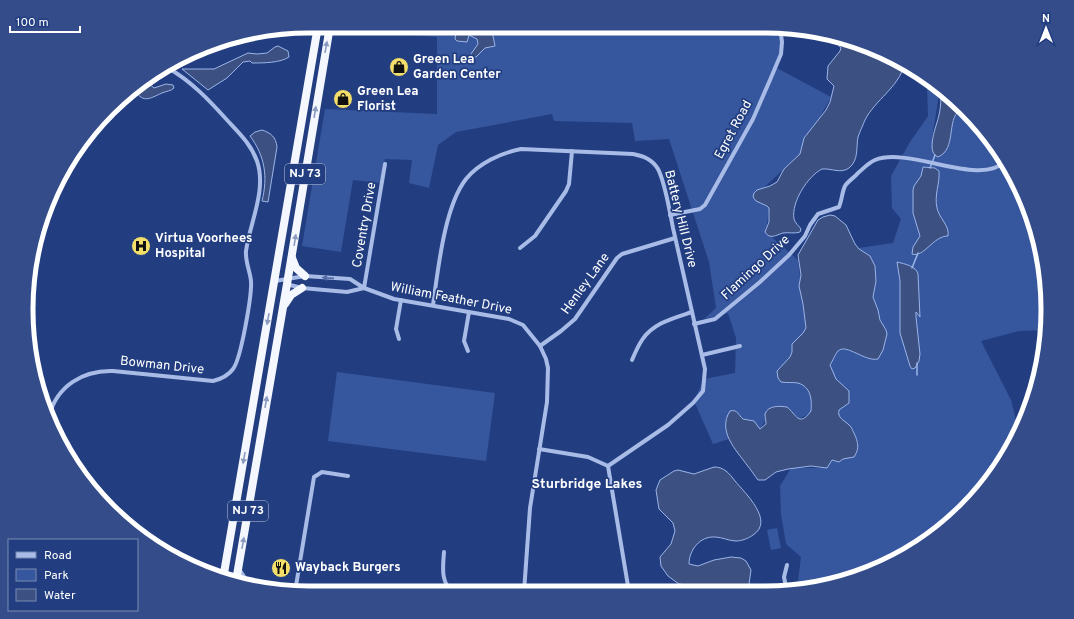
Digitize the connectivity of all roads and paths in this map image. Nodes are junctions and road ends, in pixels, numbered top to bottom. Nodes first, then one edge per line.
1 (317, 33) edge
2 (329, 33) edge
3 (781, 34) edge
4 (311, 66) junction
5 (322, 68) junction
6 (171, 70) edge
7 (572, 151) junction
8 (385, 164) dead end
9 (1000, 166) edge
10 (670, 215) junction
11 (675, 238) junction
12 (520, 248) dead end
13 (292, 257) junction
14 (305, 276) junction
15 (275, 281) junction
16 (288, 282) junction
17 (302, 288) junction
18 (364, 288) junction
19 (401, 300) junction
20 (433, 305) junction
21 (284, 306) junction
22 (469, 312) junction
23 (692, 312) junction
24 (694, 324) junction
25 (399, 339) dead end
26 (540, 346) junction
27 (740, 346) dead end
28 (468, 351) dead end
29 (702, 355) junction
30 (632, 360) dead end
31 (52, 408) edge
32 (539, 449) junction
33 (608, 466) junction
34 (348, 476) dead end
35 (444, 552) dead end
36 (787, 565) dead end
37 (238, 568) junction
38 (223, 572) edge
39 (237, 577) edge
40 (245, 579) edge
41 (296, 585) edge
42 (786, 585) edge
43 (447, 586) edge
44 (524, 586) edge
45 (628, 586) edge

1 - 4 highway, NJ 73
5 -> 2 highway, NJ 73
3 - 10 street, Egret Road
4 - 5 street
4 - 15 highway, NJ 73
13 -> 5 highway, NJ 73
6 - 31 street, Bowman Drive
7 - 10 street, Battery Hill Drive
7 - 12 street
7 - 20 street, Battery Hill Drive
8 - 18 street, Coventry Drive
9 - 24 street, Flamingo Drive
10 - 11 street, Battery Hill Drive
11 - 23 street, Battery Hill Drive
11 - 26 street, Henley Lane
13 - 14 highway
13 - 16 highway, NJ 73
14 - 16 street, William Feather Drive
18 -> 14 street, William Feather Drive
15 - 16 street, William Feather Drive
15 -> 38 highway, NJ 73
16 - 17 street, William Feather Drive
16 - 21 highway, NJ 73
17 - 18 street, William Feather Drive
17 - 21 highway
18 - 19 street, William Feather Drive
19 - 20 street, William Feather Drive
19 - 25 street
20 - 22 street, William Feather Drive
37 -> 21 highway, NJ 73
22 - 26 street, William Feather Drive
22 - 28 street
23 - 24 street, Battery Hill Drive
23 - 30 street
24 - 29 street, Battery Hill Drive
26 - 32 street, William Feather Drive
27 - 29 street
29 - 33 street, Battery Hill Drive
32 - 33 street
32 - 44 street, William Feather Drive
33 - 45 street
34 - 41 street
35 - 43 street
36 - 42 street
37 - 39 highway, NJ 73
37 - 40 street

